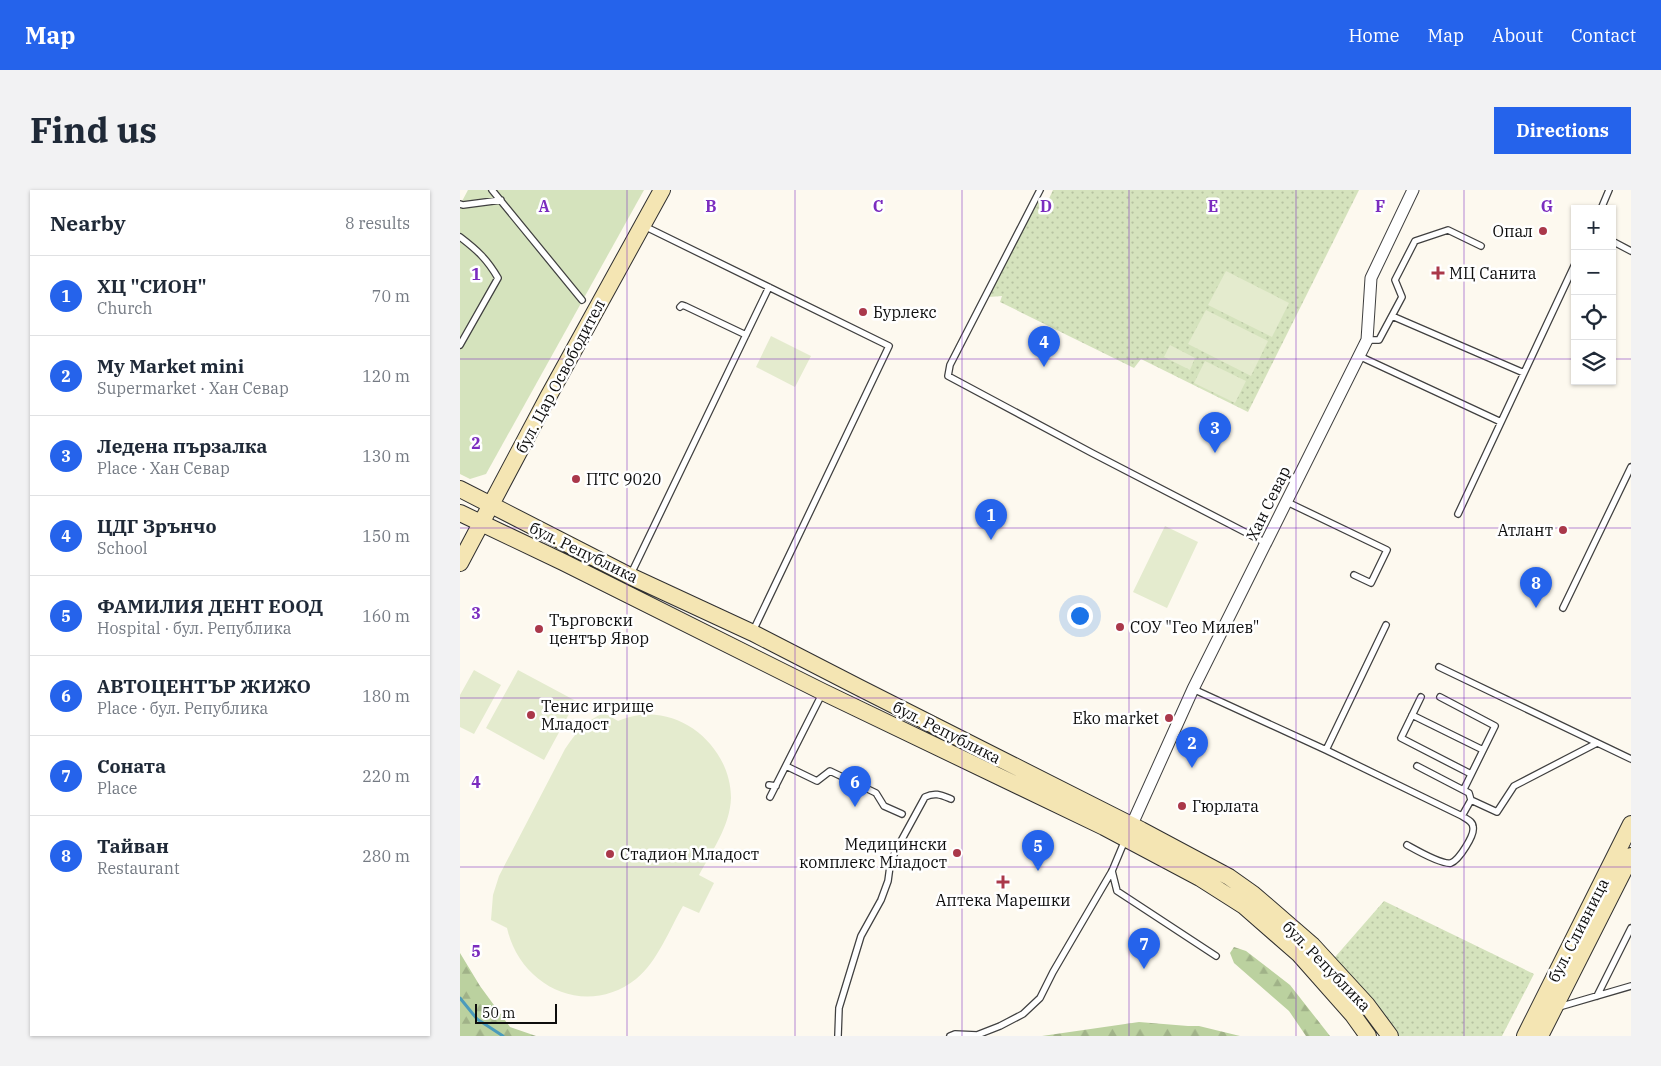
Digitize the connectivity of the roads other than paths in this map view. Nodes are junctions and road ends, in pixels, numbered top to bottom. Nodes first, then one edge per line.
1 (492, 190) edge
2 (662, 190) edge
3 (1040, 190) edge
4 (1413, 190) edge
5 (1609, 190) edge
6 (501, 200) junction
7 (460, 204) edge
8 (1602, 205) edge
9 (643, 225) junction
10 (460, 237) edge
11 (1616, 243) edge
12 (1481, 246) dead end
13 (1631, 251) edge
14 (1571, 273) edge
15 (769, 287) junction
16 (582, 300) dead end
17 (680, 307) dead end
18 (1392, 316) junction
19 (746, 335) junction
20 (1367, 340) junction
21 (460, 345) edge
22 (1360, 356) junction
23 (1524, 373) junction
24 (1501, 422) junction
25 (1631, 467) edge
26 (460, 489) edge
27 (1287, 502) junction
28 (492, 506) junction
29 (460, 513) edge
30 (1458, 514) dead end
31 (481, 524) junction
32 (1266, 543) junction
33 (460, 563) edge
34 (1354, 575) dead end
35 (630, 576) junction
36 (1563, 608) dead end
37 (1386, 625) dead end
38 (752, 633) junction
39 (1440, 667) dead end
40 (1194, 689) junction
41 (823, 692) junction
42 (1420, 697) dead end
43 (1440, 697) dead end
44 (1412, 714) junction
45 (1597, 743) junction
46 (1326, 750) junction
47 (1483, 750) junction
48 (1631, 759) edge
49 (786, 766) junction
50 (1417, 766) dead end
51 (1471, 774) junction
52 (769, 785) dead end
53 (776, 786) junction
54 (1464, 789) junction
55 (770, 797) dead end
56 (951, 800) dead end
57 (1470, 800) junction
58 (902, 814) dead end
59 (1462, 816) junction
60 (1631, 824) edge
61 (1129, 832) junction
62 (1407, 846) dead end
63 (1631, 856) edge
64 (1112, 871) junction
65 (1631, 928) edge
66 (1216, 956) dead end
67 (1631, 986) edge
68 (1597, 996) junction
69 (1553, 1009) junction
70 (838, 1036) edge
71 (950, 1036) edge
72 (1368, 1036) edge
73 (1390, 1036) edge
74 (1525, 1036) edge
75 (1540, 1036) edge

1 - 6 lane
2 - 9 street, бул. Цар Освободител
3 - 32 lane
4 - 20 street, Хан Севар
5 - 8 lane
6 - 7 lane
6 - 16 lane
9 - 15 lane
9 - 28 street, бул. Цар Освободител
10 - 21 lane
11 - 13 lane
12 - 18 lane
14 - 23 lane
15 - 19 lane
15 - 38 lane
17 - 19 lane
18 - 20 lane
18 - 23 lane
19 - 35 lane
20 - 22 street, Хан Севар
22 - 24 lane
22 - 27 street, Хан Севар
23 - 24 lane
24 - 30 lane
25 - 36 lane
26 - 28 street, бул. Република
27 - 32 street, Хан Севар
27 - 34 lane
28 - 31 street, бул. Цар Освободител
28 - 35 street, бул. Република
29 - 31 street, бул. Република
31 - 33 street, бул. Цар Освободител
31 - 41 street, бул. Република
32 - 40 street, Хан Севар
35 - 38 street, бул. Република
37 - 46 lane
38 - 61 street, бул. Република
39 - 45 lane
40 - 46 lane
40 - 61 street, Хан Севар
41 - 49 lane
41 - 61 street, бул. Република
42 - 44 lane
43 - 47 lane
44 - 47 lane
44 - 51 lane
45 - 48 lane
45 - 57 lane
46 - 59 lane
47 - 51 lane
49 - 53 lane
49 - 58 lane
50 - 54 lane
51 - 54 lane
52 - 53 lane
53 - 55 lane
54 - 57 lane
56 - 70 lane
57 - 59 lane
59 - 62 lane
60 - 74 street, бул. Сливница
61 - 64 lane
61 - 72 street, бул. Република
61 - 73 street, бул. Република
63 - 69 street, бул. Сливница
64 - 66 lane
64 - 71 lane
65 - 68 lane
67 - 68 lane
68 - 69 lane
69 - 75 street, бул. Сливница

